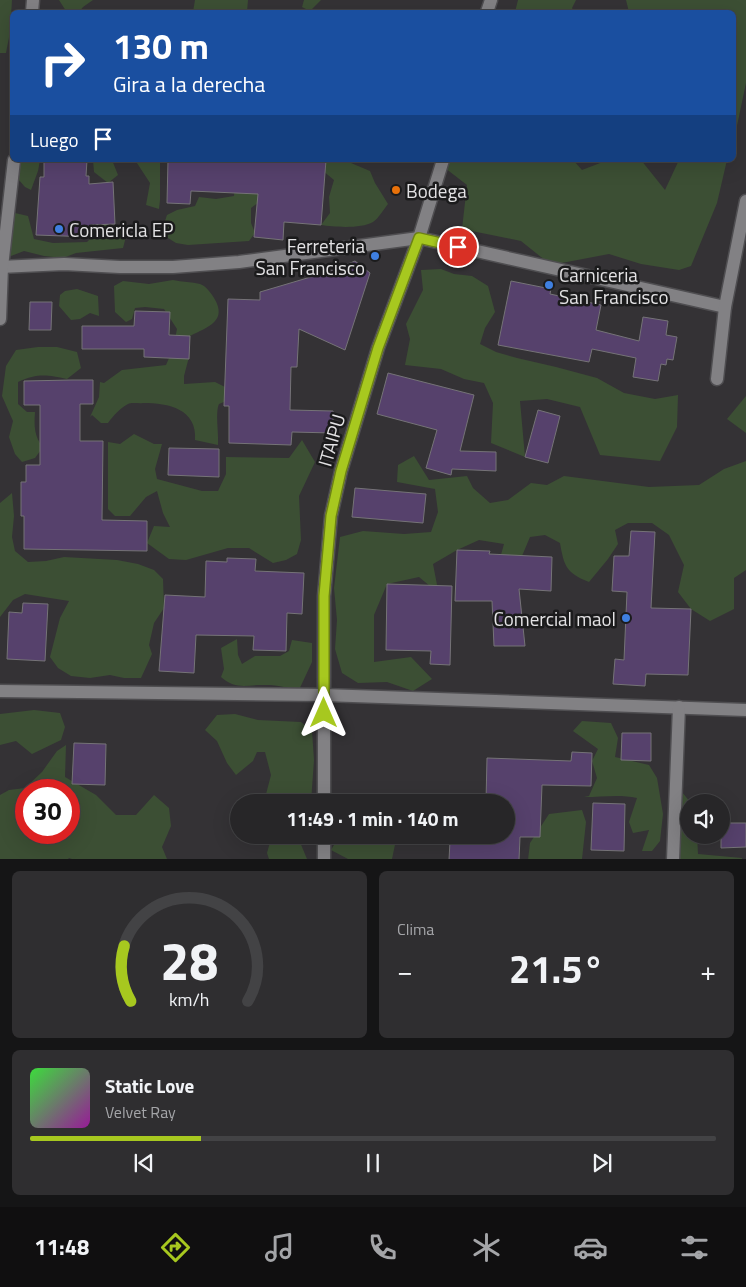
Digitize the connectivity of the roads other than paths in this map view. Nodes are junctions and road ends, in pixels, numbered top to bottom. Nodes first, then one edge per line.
1 (14, 162) edge
2 (442, 162) edge
3 (746, 201) edge
4 (419, 238) junction
5 (1, 266) edge
6 (725, 307) junction
7 (0, 319) edge
8 (717, 379) dead end
9 (0, 691) edge
10 (324, 695) junction
11 (679, 707) junction
12 (746, 710) edge
13 (324, 794) edge
14 (324, 844) edge
15 (324, 859) edge
16 (673, 859) edge

1 - 5 street
2 - 4 street, ITAIPU
3 - 6 street
4 - 5 street
4 - 6 street
4 - 10 street, ITAIPU
5 - 7 street
6 - 8 street
9 - 10 street
10 - 11 street
10 - 13 street, ITAIPU
11 - 12 street
11 - 16 street
14 - 15 street

